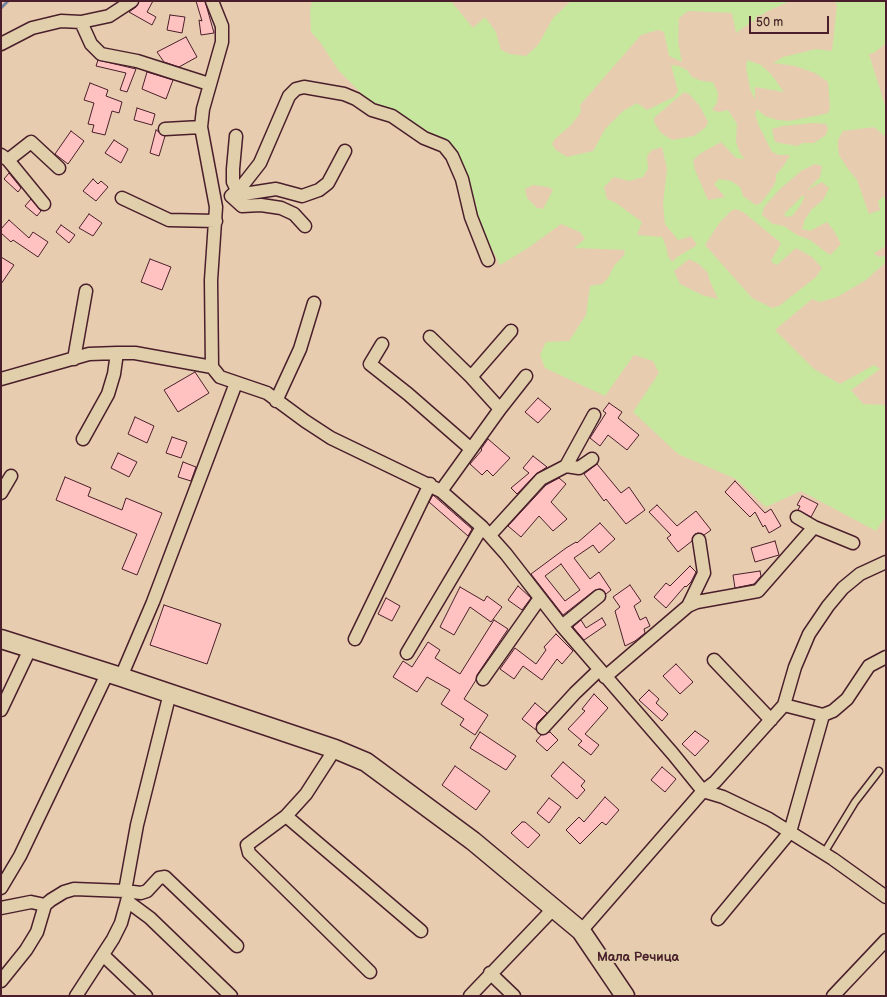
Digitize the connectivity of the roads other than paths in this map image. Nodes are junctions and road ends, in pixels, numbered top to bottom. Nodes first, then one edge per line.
1 (132, 1) edge
2 (212, 1) edge
3 (81, 22) junction
4 (1, 44) edge
5 (209, 84) junction
6 (201, 126) junction
7 (165, 129) dead end
8 (236, 136) dead end
9 (345, 151) dead end
10 (5, 158) edge
11 (59, 168) dead end
12 (234, 193) junction
13 (216, 197) junction
14 (122, 198) dead end
15 (44, 204) dead end
16 (216, 221) junction
17 (305, 226) dead end
18 (488, 260) dead end
19 (86, 291) dead end
20 (314, 304) dead end
21 (511, 331) dead end
22 (430, 337) dead end
23 (382, 344) dead end
24 (117, 353) junction
25 (74, 359) junction
26 (212, 367) junction
27 (471, 376) junction
28 (526, 376) dead end
29 (1, 379) edge
30 (236, 383) junction
31 (276, 401) junction
32 (500, 409) junction
33 (594, 415) dead end
34 (83, 439) dead end
35 (471, 449) junction
36 (592, 459) dead end
37 (566, 466) junction
38 (11, 476) dead end
39 (430, 484) junction
40 (441, 491) junction
41 (1, 493) edge
42 (796, 517) dead end
43 (814, 527) junction
44 (486, 531) junction
45 (699, 540) dead end
46 (853, 543) dead end
47 (883, 567) edge
48 (599, 596) dead end
49 (540, 598) junction
50 (688, 606) junction
51 (562, 626) junction
52 (1, 639) edge
53 (355, 639) dead end
54 (30, 649) junction
55 (407, 653) dead end
56 (886, 657) edge
57 (714, 660) dead end
58 (602, 674) junction
59 (114, 675) junction
60 (483, 679) dead end
61 (170, 693) junction
62 (784, 705) junction
63 (1, 710) edge
64 (823, 715) junction
65 (771, 720) junction
66 (543, 728) dead end
67 (336, 749) junction
68 (879, 771) dead end
69 (703, 791) junction
70 (286, 816) junction
71 (790, 832) junction
72 (824, 853) junction
73 (1, 888) edge
74 (127, 894) junction
75 (886, 897) edge
76 (45, 906) junction
77 (1, 908) edge
78 (554, 908) junction
79 (718, 919) dead end
80 (420, 931) dead end
81 (581, 931) junction
82 (886, 940) edge
83 (237, 946) dead end
84 (103, 955) junction
85 (370, 972) dead end
86 (490, 973) junction
87 (1, 981) edge
88 (76, 996) edge
89 (146, 996) edge
90 (231, 996) edge
91 (470, 996) edge
92 (514, 996) edge
93 (625, 996) edge
94 (833, 996) edge

1 - 3 street
2 - 5 street
3 - 4 street
3 - 5 street
5 - 6 street
6 - 7 street
6 - 13 street
8 - 12 street
9 - 12 street
10 - 11 street
10 - 15 street
12 - 13 street
12 - 17 street
12 - 18 street
13 - 16 street
14 - 16 street
16 - 26 street
19 - 25 street
20 - 31 street
21 - 27 street
22 - 27 street
23 - 35 street
24 - 25 street
24 - 26 street
24 - 34 street
25 - 29 street
26 - 30 street
27 - 32 street
28 - 32 street
30 - 31 street
30 - 59 street
31 - 39 street
32 - 35 street
33 - 37 street
35 - 40 street
36 - 37 street
37 - 44 street
38 - 41 street
39 - 40 street
39 - 53 street
40 - 44 street
42 - 43 street
43 - 46 street
43 - 50 street
44 - 49 street
44 - 55 street
45 - 50 street
47 - 62 street
48 - 51 street
49 - 51 street
49 - 60 street
50 - 58 street
51 - 58 street
52 - 54 main road
54 - 59 main road
54 - 63 street
56 - 64 street
57 - 65 street
58 - 66 street
58 - 69 street
59 - 61 main road
59 - 73 street
61 - 67 main road
61 - 74 street
62 - 64 street
62 - 65 street
64 - 71 street
65 - 69 street
67 - 70 street
67 - 78 main road
68 - 72 lane
69 - 71 street
69 - 81 street
70 - 80 street
70 - 85 street
71 - 72 street
71 - 79 street
72 - 75 street
74 - 76 street
74 - 83 street
74 - 84 street
74 - 90 street
76 - 77 street
76 - 87 street
78 - 81 main road
78 - 86 street
81 - 93 main road
82 - 94 street
84 - 88 street
84 - 89 street
86 - 91 street
86 - 92 street

